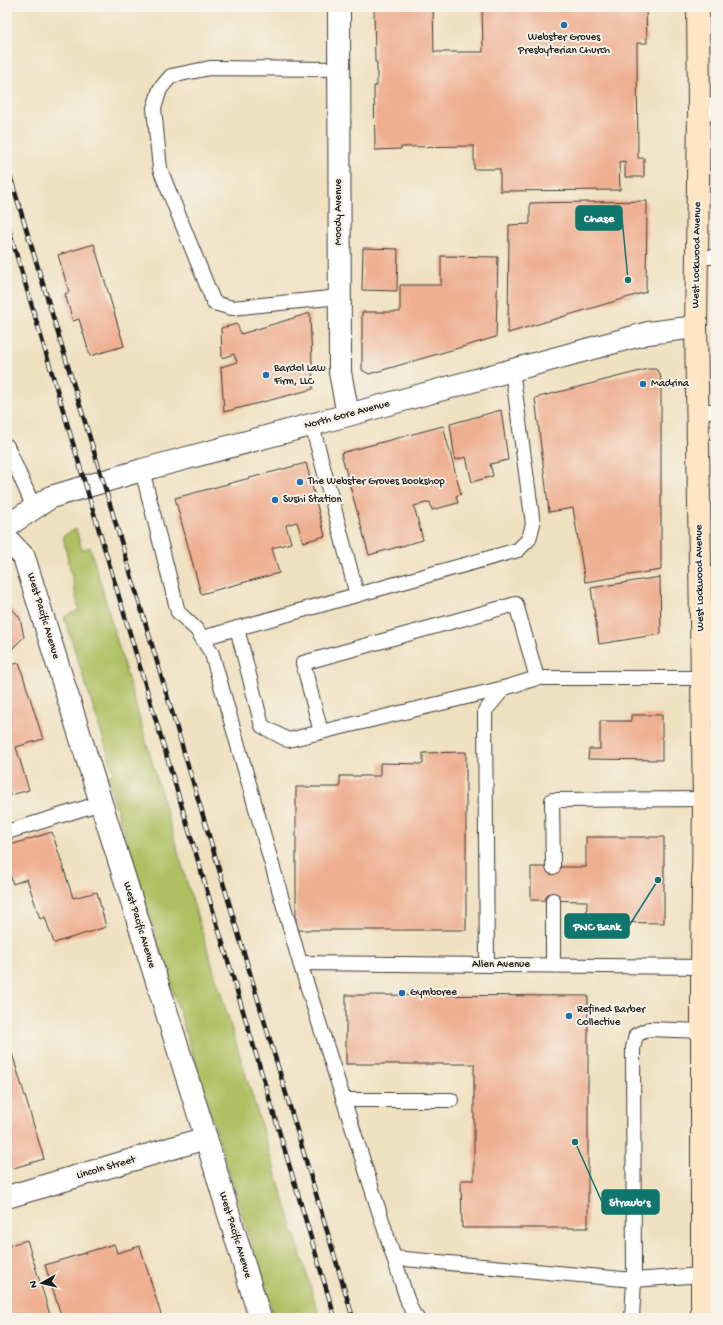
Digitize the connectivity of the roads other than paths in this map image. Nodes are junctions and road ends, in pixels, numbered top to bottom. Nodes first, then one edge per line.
1 (339, 7) edge
2 (698, 7) edge
3 (339, 69) junction
4 (707, 110) edge
5 (706, 257) edge
6 (340, 297) junction
7 (696, 327) junction
8 (512, 370) junction
9 (707, 411) edge
10 (348, 415) junction
11 (312, 425) junction
12 (7, 446) edge
13 (142, 470) junction
14 (34, 508) junction
15 (7, 526) edge
16 (7, 539) edge
17 (357, 595) junction
18 (237, 628) junction
19 (202, 638) junction
20 (537, 678) junction
21 (702, 678) junction
22 (504, 688) junction
23 (321, 732) junction
24 (710, 799) edge
25 (101, 803) junction
26 (7, 832) edge
27 (553, 867) dead end
28 (553, 900) dead end
29 (300, 963) junction
30 (487, 965) junction
31 (553, 965) junction
32 (702, 967) junction
33 (702, 1031) junction
34 (344, 1100) junction
35 (450, 1100) dead end
36 (206, 1138) junction
37 (7, 1197) edge
38 (709, 1248) edge
39 (394, 1258) junction
40 (702, 1275) junction
41 (634, 1280) junction
42 (260, 1318) edge
43 (417, 1318) edge
44 (632, 1318) edge
45 (702, 1318) edge

1 - 3 street, Moody Avenue
2 - 4 main road, West Lockwood Avenue
3 - 6 street, Moody Avenue
3 - 6 lane
4 - 5 main road, West Lockwood Avenue
5 - 7 main road, West Lockwood Avenue
6 - 10 street, Moody Avenue
7 - 8 street, North Gore Avenue
7 - 9 main road, West Lockwood Avenue
8 - 10 street, North Gore Avenue
8 - 17 lane
9 - 21 main road, West Lockwood Avenue
10 - 11 street, North Gore Avenue
11 - 13 street, North Gore Avenue
11 - 17 lane
12 - 14 lane
13 - 14 street, North Gore Avenue
13 - 19 lane
14 - 15 street, North Gore Avenue
16 - 25 street, West Pacific Avenue
17 - 18 lane
18 - 19 lane
18 - 23 lane
19 - 29 lane
20 - 21 lane
20 - 22 lane
20 - 23 lane
21 - 24 main road, West Lockwood Avenue
22 - 23 lane
22 - 30 lane
24 - 27 lane
24 - 32 main road, West Lockwood Avenue
25 - 26 lane
25 - 36 street, West Pacific Avenue
28 - 31 lane
29 - 30 lane, Allen Avenue
29 - 34 lane
30 - 31 lane, Allen Avenue
31 - 32 lane, Allen Avenue
32 - 33 main road, West Lockwood Avenue
33 - 38 main road, West Lockwood Avenue
33 - 41 lane
34 - 35 lane
34 - 39 lane
36 - 37 street, Lincoln Street
36 - 42 street, West Pacific Avenue
38 - 40 main road, West Lockwood Avenue
39 - 41 lane
39 - 43 lane
40 - 41 lane
40 - 45 main road, West Lockwood Avenue
41 - 44 lane

